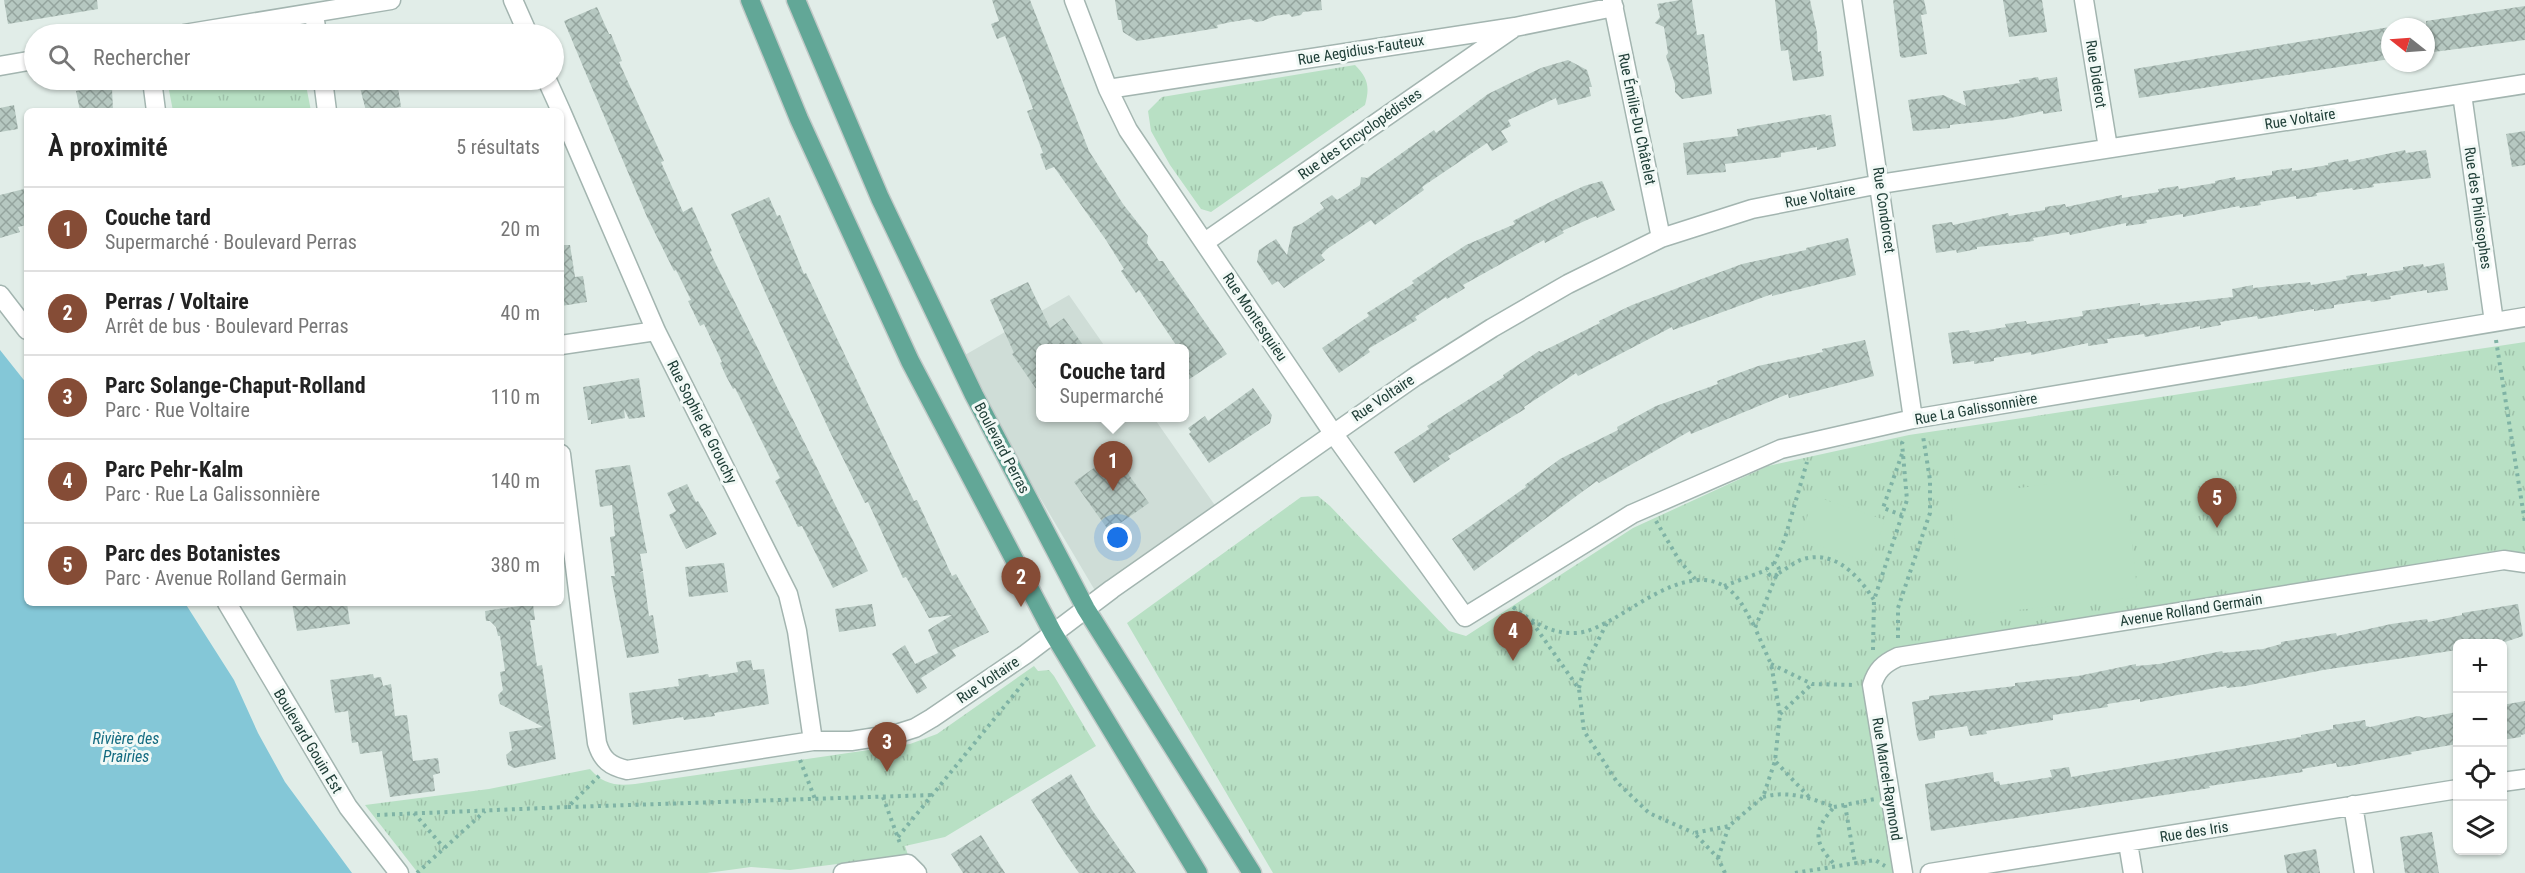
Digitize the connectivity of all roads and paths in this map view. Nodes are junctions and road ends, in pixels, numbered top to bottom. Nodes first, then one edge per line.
1 (391, 0) edge
2 (513, 0) edge
3 (750, 0) edge
4 (796, 0) edge
5 (1074, 0) edge
6 (1852, 0) edge
7 (2084, 0) edge
8 (1613, 4) edge
9 (314, 14) junction
10 (248, 24) edge
11 (316, 24) edge
12 (524, 24) edge
13 (1515, 27) junction
14 (24, 62) edge
15 (0, 66) edge
16 (2525, 84) edge
17 (1108, 89) junction
18 (153, 90) edge
19 (324, 90) edge
20 (552, 90) edge
21 (2462, 94) junction
22 (156, 108) edge
23 (327, 108) edge
24 (560, 108) edge
25 (564, 118) edge
26 (2108, 148) junction
27 (1880, 184) junction
28 (1661, 238) junction
29 (1205, 242) junction
30 (0, 295) edge
31 (2525, 317) edge
32 (2494, 322) junction
33 (24, 326) edge
34 (656, 331) junction
35 (564, 345) edge
36 (1917, 419) junction
37 (1333, 433) junction
38 (1813, 442) junction
39 (1902, 452) junction
40 (564, 478) edge
41 (1648, 507) junction
42 (1902, 515) junction
43 (2525, 523) edge
44 (2525, 563) edge
45 (1774, 564) junction
46 (1767, 570) junction
47 (1778, 575) junction
48 (1696, 579) junction
49 (1724, 586) junction
50 (1499, 596) junction
51 (1874, 600) junction
52 (229, 606) edge
53 (1086, 609) junction
54 (1465, 617) joint
55 (1532, 621) junction
56 (1609, 621) junction
57 (1755, 628) junction
58 (1053, 633) junction
59 (1873, 654) dead end
60 (1898, 657) junction
61 (1771, 664) junction
62 (1037, 667) dead end
63 (1812, 684) junction
64 (1872, 686) junction
65 (1579, 689) junction
66 (1780, 714) junction
67 (813, 741) junction
68 (794, 744) junction
69 (1775, 761) junction
70 (607, 763) junction
71 (2525, 779) edge
72 (2507, 781) edge
73 (2453, 790) edge
74 (932, 795) junction
75 (883, 796) junction
76 (1890, 796) junction
77 (1763, 797) junction
78 (1810, 798) junction
79 (815, 799) junction
80 (1845, 805) junction
81 (2353, 805) junction
82 (567, 807) junction
83 (1834, 807) junction
84 (486, 810) junction
85 (414, 813) junction
86 (355, 815) junction
87 (1729, 826) junction
88 (1694, 833) junction
89 (898, 837) junction
90 (2128, 843) junction
91 (444, 848) junction
92 (1718, 858) junction
93 (1855, 863) junction
94 (1836, 866) junction
95 (912, 869) edge
96 (1896, 871) edge
97 (399, 873) edge
98 (416, 873) edge
99 (843, 873) edge
100 (1198, 873) edge
101 (1252, 873) edge
102 (1725, 873) edge
103 (1795, 873) edge
104 (1930, 873) edge
105 (2133, 873) edge
106 (2364, 873) edge

1 - 9 street
2 - 12 street
3 - 58 main road
4 - 53 main road, Boulevard Perras
5 - 17 street, Rue Montesquieu
6 - 27 street, Rue Condorcet
7 - 26 street, Rue Diderot
8 - 13 street, Rue Aegidius-Fauteux
8 - 28 street, Rue Émilie-Du Châtelet
9 - 10 street
9 - 11 street
13 - 17 street, Rue Aegidius-Fauteux
13 - 29 street, Rue des Encyclopédistes
14 - 15 street
16 - 21 street, Rue Voltaire
17 - 29 street, Rue Montesquieu
18 - 22 street
19 - 23 street
20 - 24 street, Rue Sophie de Grouchy
21 - 26 street, Rue Voltaire
21 - 32 street, Rue des Philosophes
25 - 34 street, Rue Sophie de Grouchy
26 - 27 street, Rue Voltaire
27 - 28 street, Rue Voltaire
27 - 36 street, Rue Condorcet
28 - 37 street, Rue Voltaire
29 - 37 street, Rue Montesquieu
30 - 33 street
31 - 32 street, Rue La Galissonnière
32 - 36 street, Rue La Galissonnière
32 - 43 path
34 - 35 street
34 - 67 street, Rue Sophie de Grouchy
36 - 38 street, Rue La Galissonnière
36 - 39 path
36 - 60 path
37 - 53 street, Rue Voltaire
37 - 54 street, Rue Montesquieu
38 - 41 street, Rue La Galissonnière
38 - 45 path
39 - 42 path
39 - 42 path
40 - 70 street
41 - 48 path
41 - 50 street, Rue La Galissonnière
42 - 51 path
44 - 60 street, Avenue Rolland Germain
45 - 46 path
45 - 47 path
46 - 47 path
46 - 49 path
47 - 51 path
47 - 57 path
48 - 49 path
48 - 56 path
49 - 57 path
50 - 54 street, Rue La Galissonnière
50 - 55 path
51 - 59 path
52 - 86 street, Boulevard Gouin Est
53 - 58 street, Rue Voltaire
53 - 101 main road, Boulevard Perras
55 - 56 path
55 - 65 path
56 - 65 path
57 - 61 path
58 - 67 street, Rue Voltaire
58 - 100 main road
60 - 64 street
61 - 63 path
61 - 66 path
62 - 74 path
63 - 64 path
63 - 66 path
64 - 76 street, Rue Marcel-Raymond
65 - 88 path
66 - 69 path
67 - 68 street, Rue Voltaire
68 - 70 street, Rue Voltaire
68 - 79 path
69 - 77 path
69 - 78 path
70 - 82 path
71 - 72 street
73 - 81 street, Rue des Iris
74 - 75 path
74 - 89 path
75 - 79 path
75 - 89 path
76 - 80 path
76 - 96 street, Rue Marcel-Raymond
77 - 78 path
77 - 87 path
78 - 83 path
79 - 82 path
80 - 83 path
80 - 93 path
81 - 90 street, Rue des Iris
81 - 106 street
82 - 84 path
83 - 94 path
84 - 85 path
84 - 91 path
85 - 86 path
85 - 91 path
86 - 97 street, Boulevard Gouin Est
87 - 88 path
87 - 92 path
88 - 92 path
89 - 95 path
90 - 104 street, Rue des Iris
90 - 105 street
91 - 98 path
92 - 102 path
93 - 94 path
93 - 96 path
94 - 103 path
95 - 99 street

